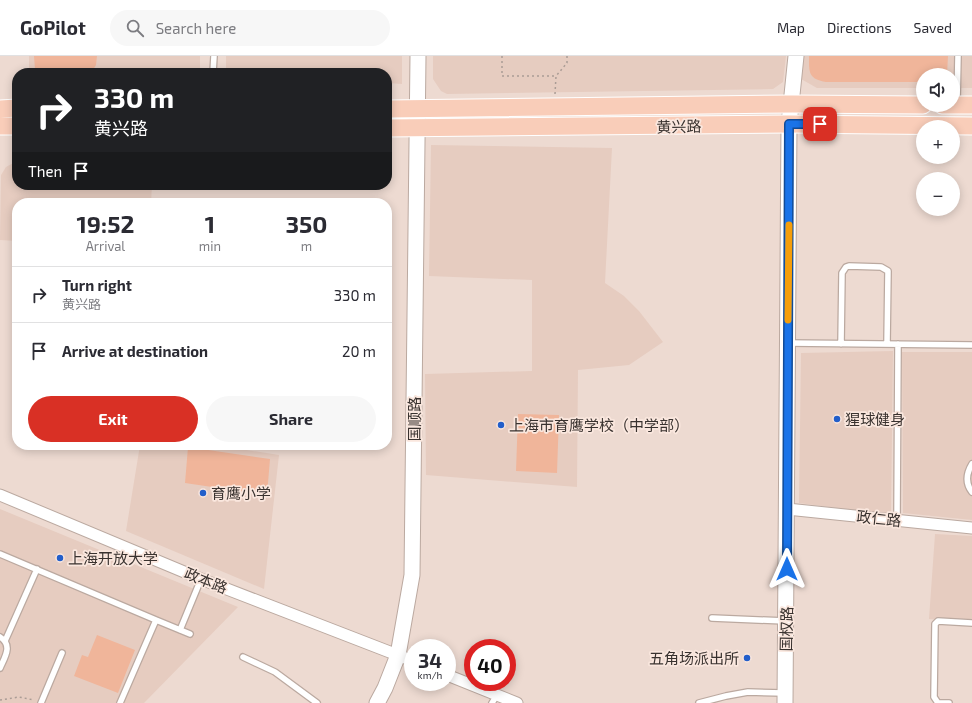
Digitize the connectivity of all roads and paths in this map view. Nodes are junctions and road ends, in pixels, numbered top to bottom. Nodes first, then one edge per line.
1 (214, 56) edge
2 (418, 56) edge
3 (502, 56) edge
4 (567, 56) edge
5 (796, 56) edge
6 (958, 56) edge
7 (213, 68) edge
8 (958, 68) edge
9 (556, 76) junction
10 (792, 104) junction
11 (916, 105) edge
12 (554, 107) junction
13 (0, 108) edge
14 (12, 108) edge
15 (392, 109) edge
16 (417, 110) junction
17 (789, 124) junction
18 (0, 126) edge
19 (12, 126) edge
20 (972, 126) edge
21 (392, 128) edge
22 (418, 129) junction
23 (788, 343) junction
24 (841, 344) junction
25 (887, 344) junction
26 (898, 344) junction
27 (972, 345) edge
28 (972, 464) edge
29 (972, 492) edge
30 (0, 495) edge
31 (787, 509) junction
32 (898, 520) junction
33 (972, 528) edge
34 (0, 554) edge
35 (37, 569) junction
36 (201, 579) junction
37 (712, 618) dead end
38 (156, 620) junction
39 (786, 621) junction
40 (972, 623) edge
41 (180, 630) junction
42 (190, 634) dead end
43 (0, 637) edge
44 (5, 641) junction
45 (62, 653) dead end
46 (398, 655) junction
47 (243, 657) dead end
48 (404, 657) edge
49 (0, 668) edge
50 (456, 680) edge
51 (785, 698) edge
52 (494, 699) edge
53 (0, 700) edge
54 (41, 703) edge
55 (120, 703) edge
56 (317, 703) edge
57 (377, 703) edge
58 (517, 703) edge
59 (699, 703) edge
60 (949, 703) edge

1 - 7 lane
2 - 16 street, 国顺路
3 - 9 path
4 - 9 path
5 - 10 street, 国权路
6 - 8 lane
9 - 12 path
10 - 11 main road, 黄兴路
10 - 12 main road, 黄兴路
10 - 17 street, 国权路
12 - 16 main road, 黄兴路
13 - 14 main road
15 - 16 main road, 黄兴路
16 - 22 street, 国顺路
17 - 20 main road, 黄兴路
17 - 22 main road, 黄兴路
17 - 23 street, 国权路
18 - 19 main road
21 - 22 main road, 黄兴路
22 - 46 street, 国顺路
23 - 24 lane
23 - 31 street, 国权路
24 - 25 lane
24 - 25 lane
25 - 26 lane
26 - 27 lane
26 - 32 lane
28 - 29 lane
30 - 36 street, 政本路
31 - 32 street, 政仁路
31 - 39 street, 国权路
32 - 33 street, 政仁路
34 - 35 lane
35 - 38 lane
35 - 44 lane
36 - 41 lane
36 - 46 street, 政本路
37 - 39 lane
38 - 41 lane
38 - 55 lane
39 - 51 street, 国权路
40 - 60 lane
41 - 42 lane
43 - 44 lane
44 - 49 lane
45 - 54 lane
46 - 48 street, 政本路
46 - 57 street, 国顺路
47 - 56 lane
50 - 52 street
51 - 59 lane
52 - 58 street
53 - 54 path

